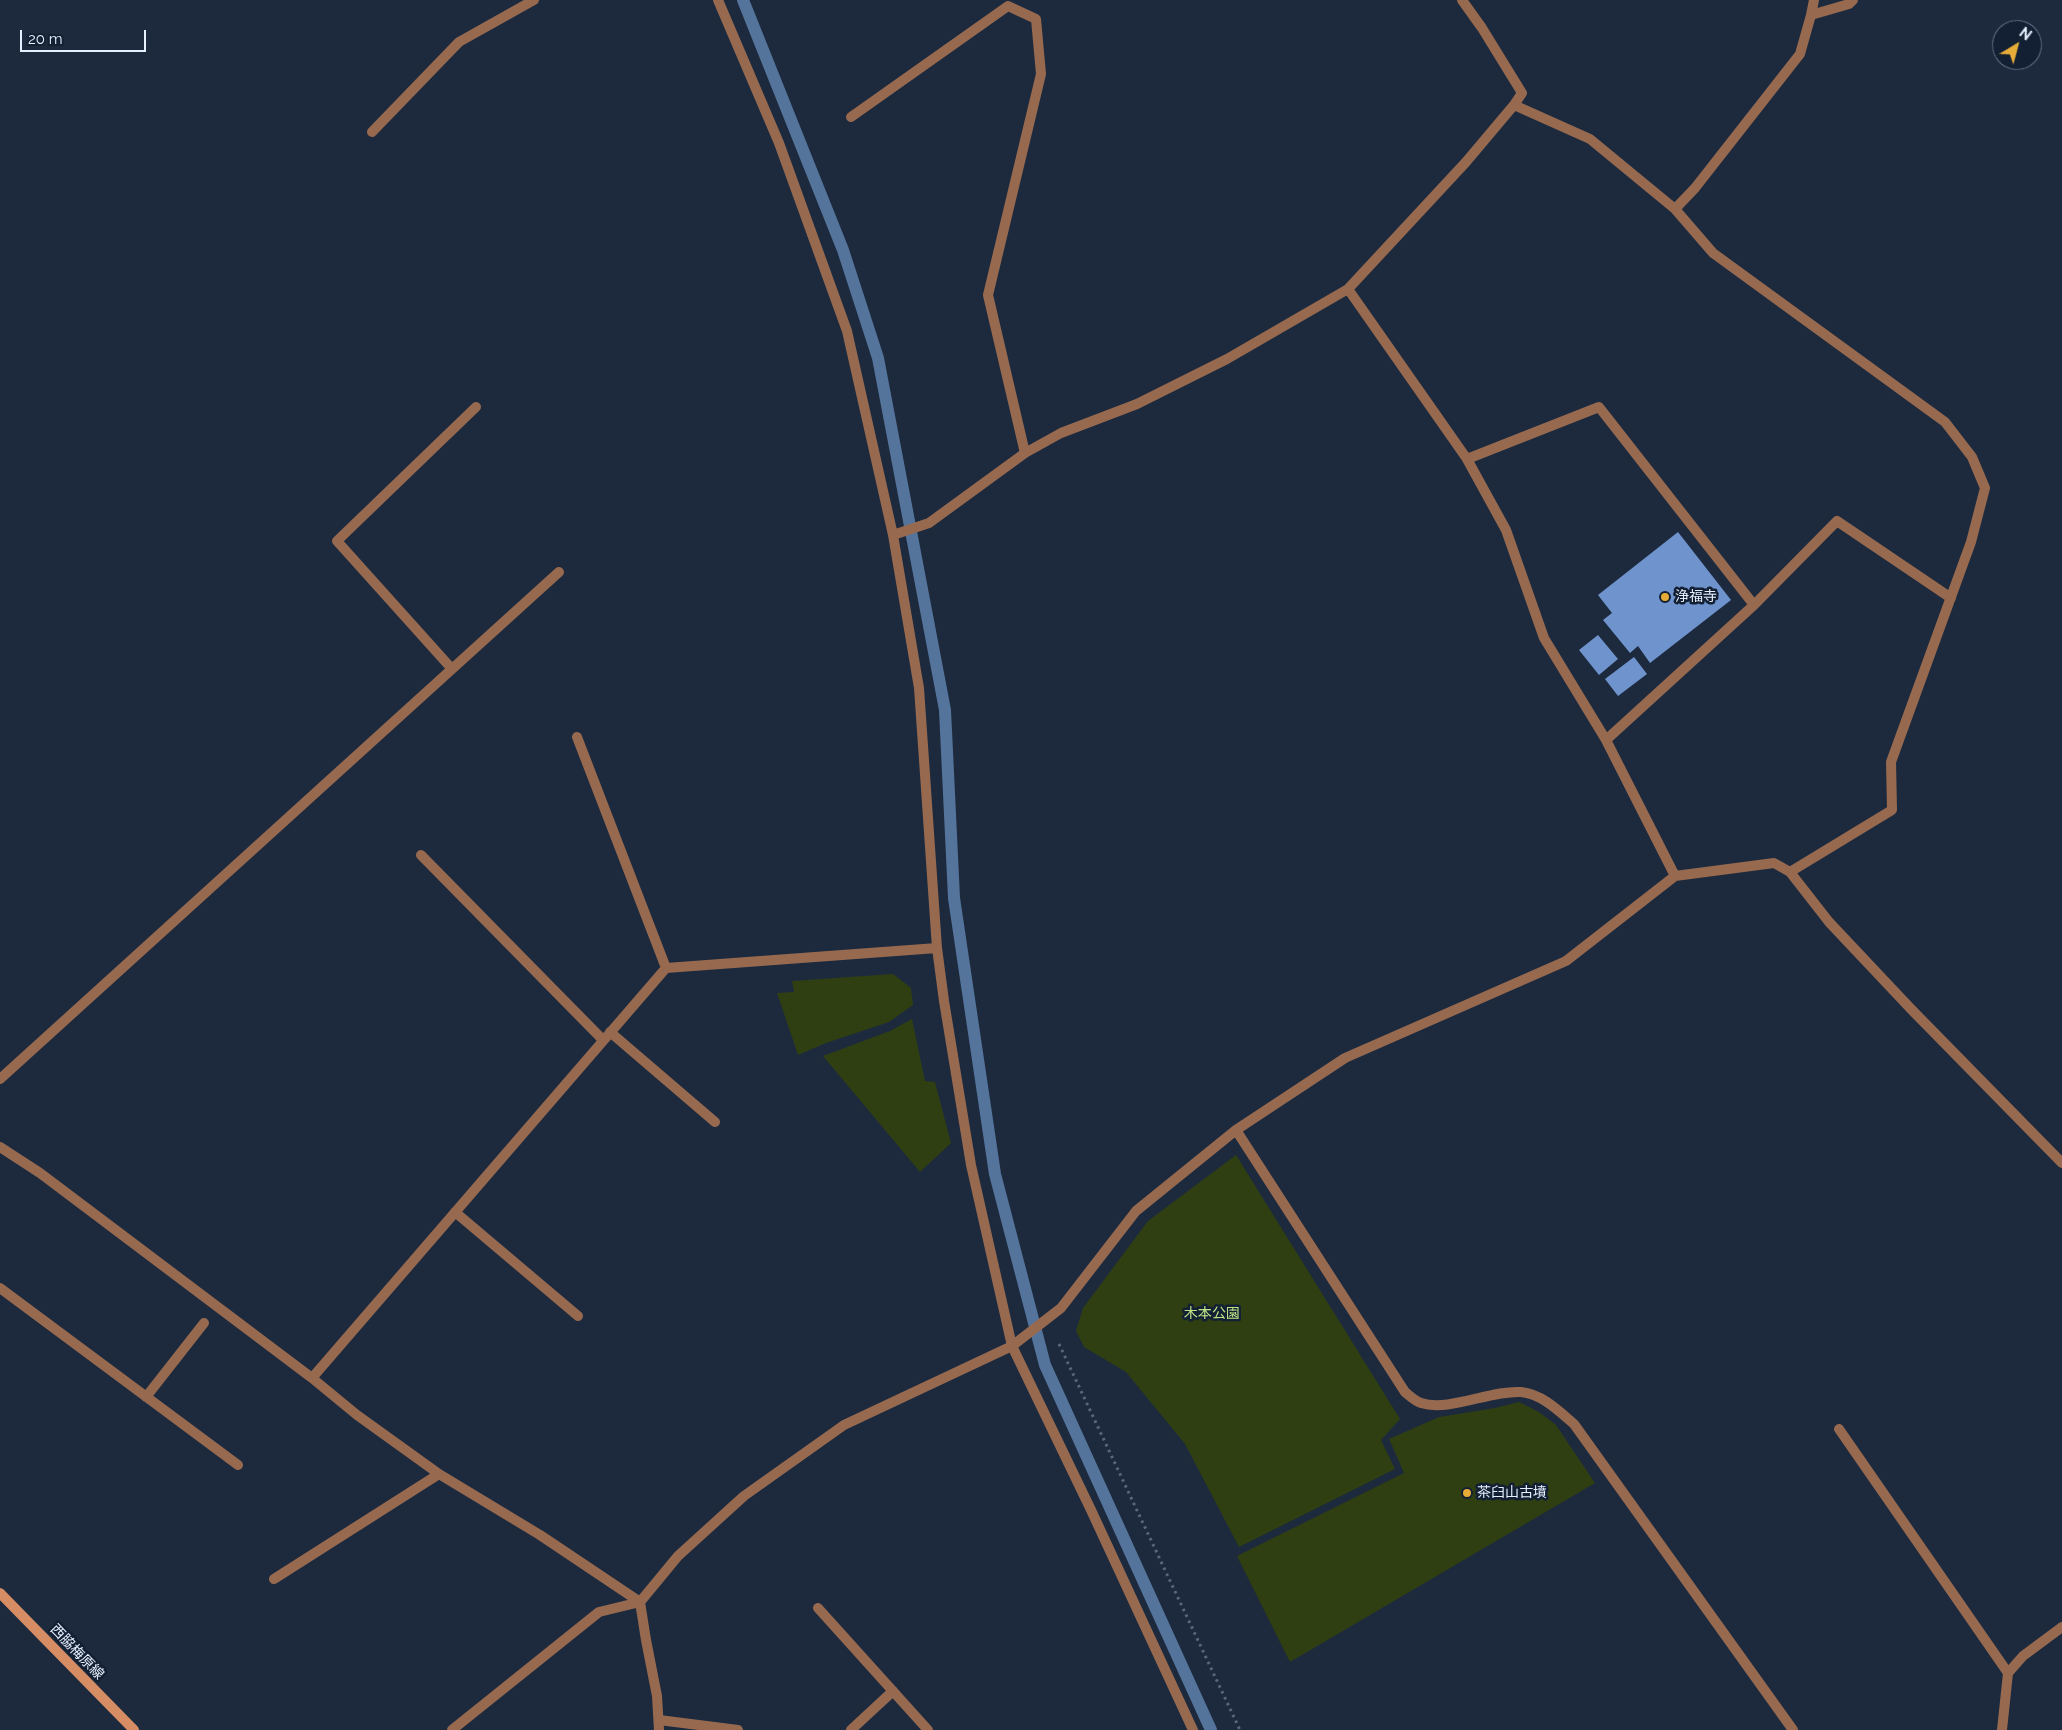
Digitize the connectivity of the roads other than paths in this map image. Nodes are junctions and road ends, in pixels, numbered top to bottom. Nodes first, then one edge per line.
1 (534, 0) edge
2 (718, 0) edge
3 (1462, 0) edge
4 (1814, 0) edge
5 (1853, 0) edge
6 (1811, 15) junction
7 (1514, 105) junction
8 (852, 117) dead end
9 (372, 132) dead end
10 (1675, 209) junction
11 (1348, 289) junction
12 (476, 407) dead end
13 (1025, 453) junction
14 (1467, 460) junction
15 (893, 535) junction
16 (559, 572) dead end
17 (1951, 598) junction
18 (1754, 605) junction
19 (452, 669) junction
20 (577, 737) dead end
21 (1606, 740) junction
22 (421, 855) dead end
23 (1790, 872) junction
24 (1675, 876) junction
25 (938, 948) junction
26 (666, 968) junction
27 (607, 1036) junction
28 (0, 1079) edge
29 (716, 1122) dead end
30 (1236, 1130) junction
31 (0, 1147) edge
32 (2062, 1163) edge
33 (454, 1212) junction
34 (0, 1288) edge
35 (578, 1316) dead end
36 (204, 1323) dead end
37 (1012, 1346) junction
38 (312, 1378) junction
39 (146, 1397) junction
40 (1839, 1429) dead end
41 (238, 1465) dead end
42 (439, 1474) junction
43 (274, 1579) dead end
44 (0, 1593) edge
45 (640, 1602) junction
46 (818, 1608) dead end
47 (2062, 1627) edge
48 (2008, 1673) junction
49 (893, 1691) junction
50 (659, 1725) edge
51 (134, 1730) edge
52 (452, 1730) edge
53 (738, 1730) edge
54 (851, 1730) edge
55 (928, 1730) edge
56 (1193, 1730) edge
57 (1793, 1730) edge
58 (2002, 1730) edge

1 - 9 street
2 - 15 street
3 - 7 street
4 - 6 street
5 - 6 street
6 - 10 street
7 - 10 street
7 - 11 street
8 - 13 street
10 - 17 street
11 - 13 street
11 - 14 street
12 - 19 street
13 - 15 street
14 - 18 street
14 - 21 street
15 - 25 street
16 - 19 street
17 - 18 street
17 - 23 street
18 - 21 street
19 - 28 street
20 - 26 street
21 - 24 street
22 - 27 street
23 - 24 street
23 - 32 street
24 - 30 street
25 - 26 street
25 - 37 street
26 - 27 street
27 - 29 street
27 - 33 street
30 - 37 street
30 - 57 street
31 - 38 street
33 - 35 street
33 - 38 street
34 - 39 street
36 - 39 street
37 - 45 street
37 - 56 street
38 - 42 street
39 - 41 street
40 - 48 street
42 - 43 street
42 - 45 street
44 - 51 main road, 西脇梅原線
45 - 50 street
45 - 52 street
46 - 49 street
47 - 48 street
48 - 58 street
49 - 54 street
49 - 55 street
50 - 53 street

